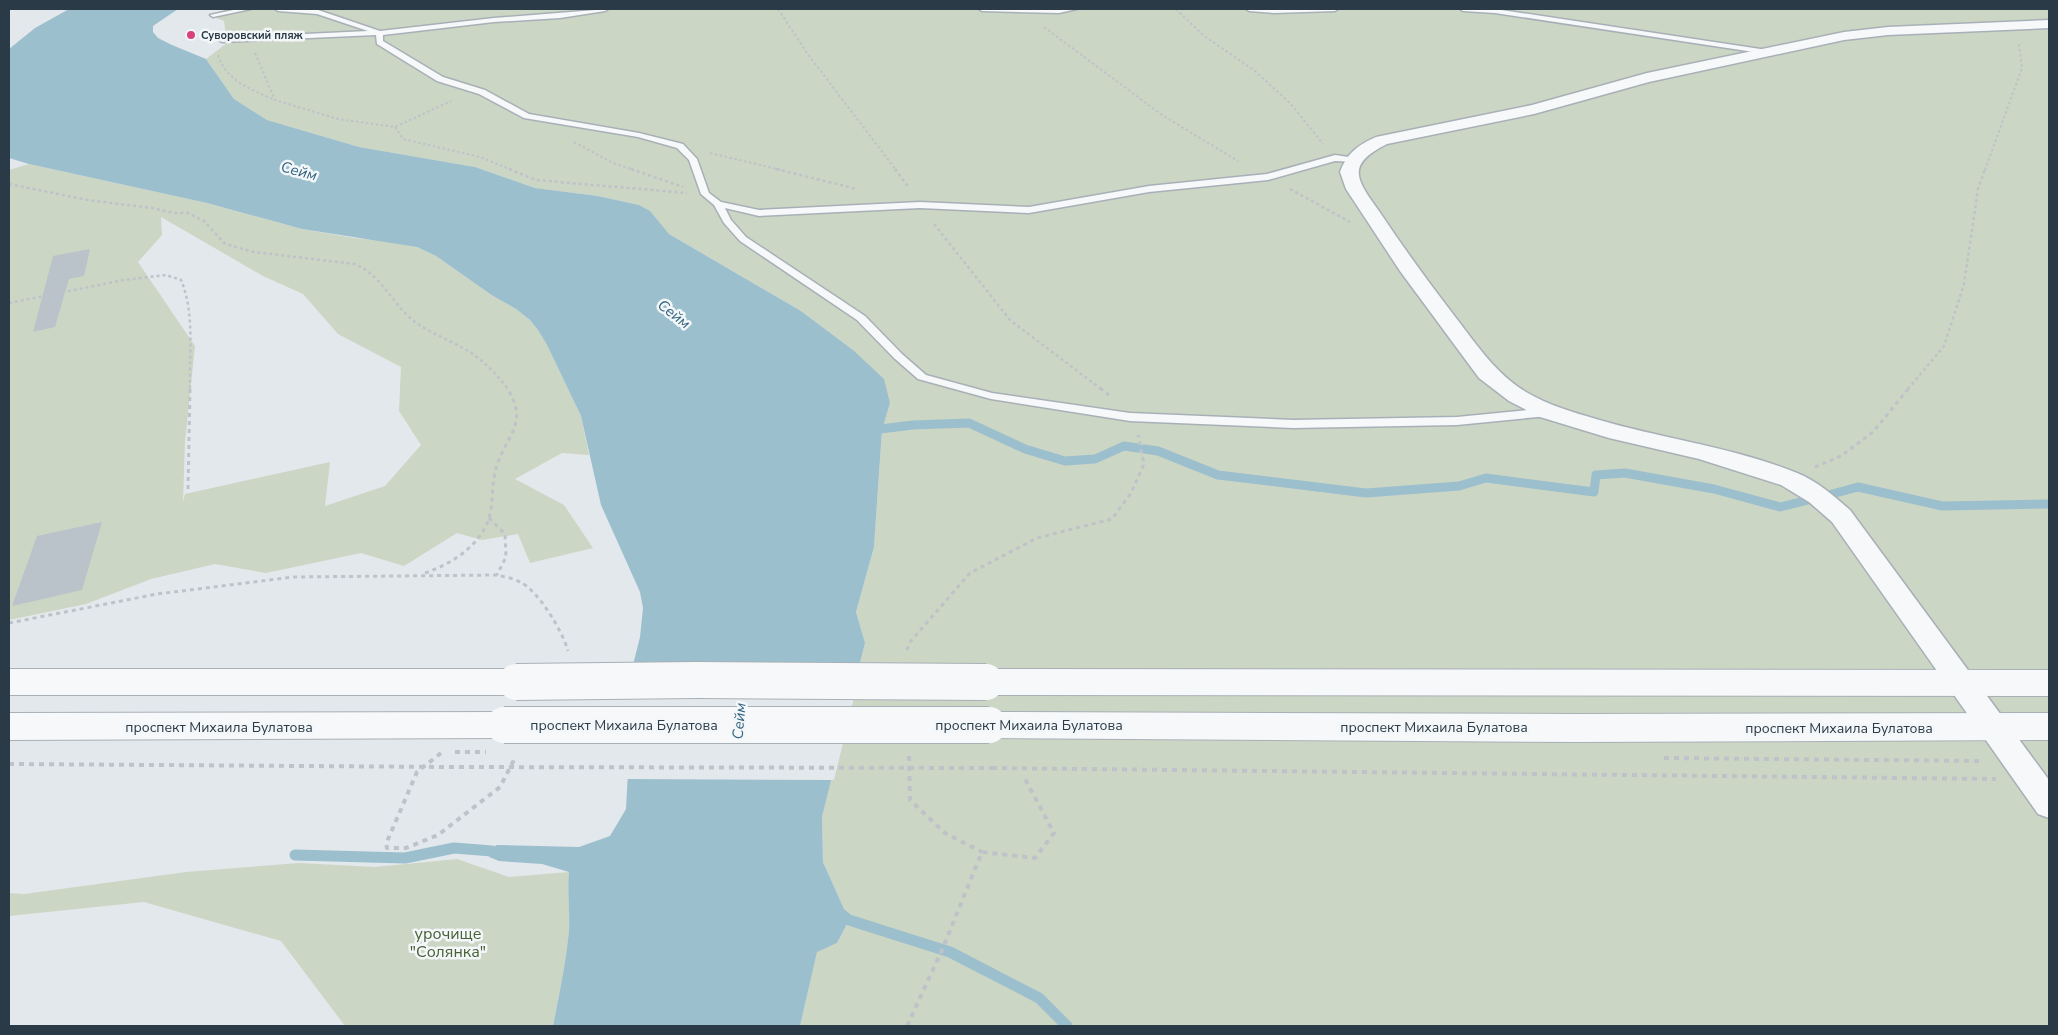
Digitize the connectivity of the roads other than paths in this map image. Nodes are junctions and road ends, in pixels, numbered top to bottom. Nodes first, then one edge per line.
1 (248, 9) edge
2 (278, 9) edge
3 (605, 9) edge
4 (982, 9) edge
5 (1074, 9) edge
6 (1249, 9) edge
7 (1335, 9) edge
8 (1463, 9) edge
9 (1022, 10) edge
10 (213, 15) dead end
11 (2049, 24) edge
12 (379, 33) junction
13 (222, 40) road end
14 (1767, 52) junction
15 (1353, 160) junction
16 (718, 204) junction
17 (1548, 412) junction
18 (9, 682) edge
19 (1962, 682) junction
20 (2049, 683) edge
21 (9, 727) edge
22 (2049, 727) edge
23 (1993, 728) junction
24 (2049, 804) edge

1 - 10 lane
2 - 12 lane
3 - 12 lane
4 - 9 lane
5 - 9 lane
6 - 7 lane
8 - 14 lane
11 - 14 street
12 - 13 lane
12 - 16 lane
14 - 15 street
15 - 16 lane
15 - 17 street
16 - 17 lane
17 - 19 street
18 - 19 street, bridge
19 - 20 street
19 - 23 street
21 - 23 street, проспект Михаила Булатова, bridge
22 - 23 street, проспект Михаила Булатова
23 - 24 street

